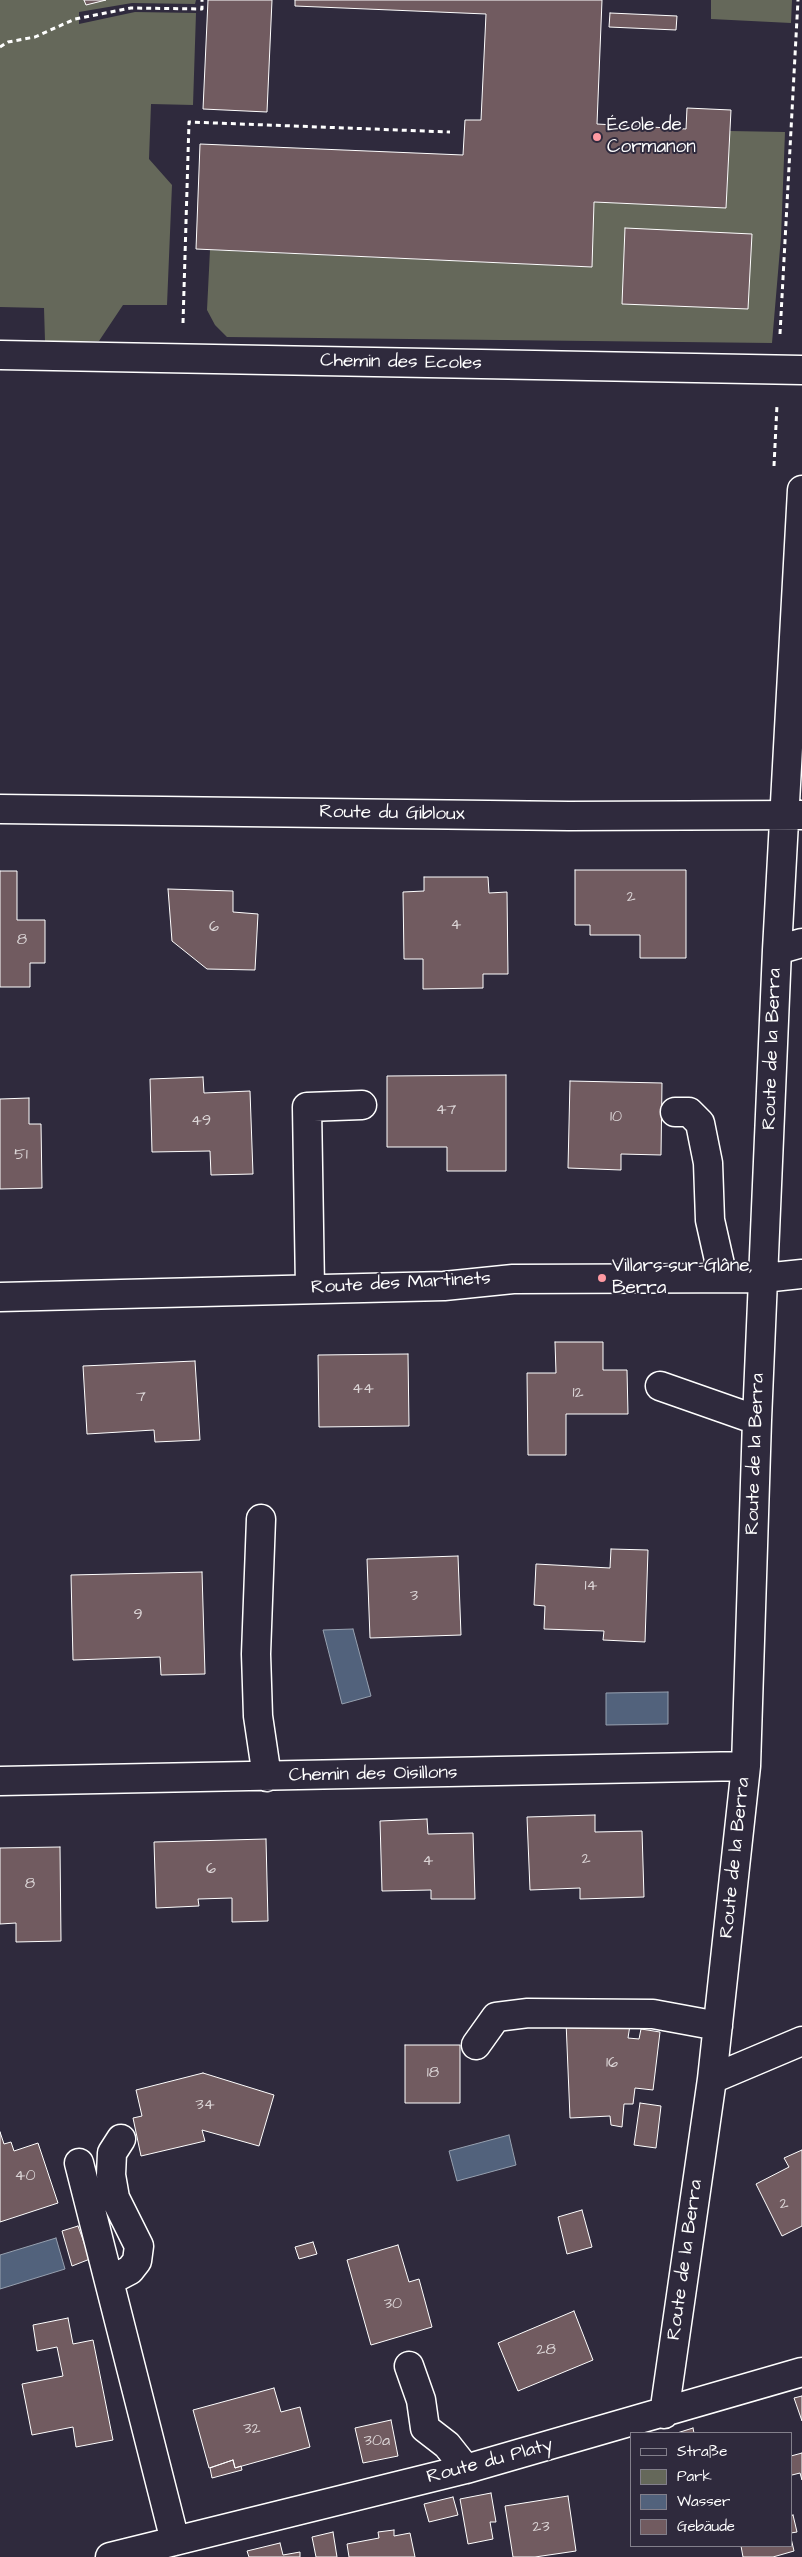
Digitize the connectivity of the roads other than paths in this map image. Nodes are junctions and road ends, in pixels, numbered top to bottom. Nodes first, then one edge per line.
1 (0, 355) edge
2 (790, 370) edge
3 (802, 490) edge
4 (0, 809) edge
5 (793, 815) edge
6 (789, 947) edge
7 (362, 1105) dead end
8 (675, 1112) dead end
9 (802, 1274) edge
10 (723, 1278) junction
11 (763, 1278) junction
12 (310, 1288) junction
13 (0, 1297) edge
14 (660, 1386) dead end
15 (757, 1420) junction
16 (261, 1519) dead end
17 (746, 1766) junction
18 (267, 1777) junction
19 (0, 1782) edge
20 (718, 2026) junction
21 (802, 2041) edge
22 (476, 2045) dead end
23 (712, 2079) junction
24 (121, 2139) dead end
25 (79, 2163) dead end
26 (109, 2281) junction
27 (409, 2366) dead end
28 (802, 2372) edge
29 (664, 2414) junction
30 (466, 2469) junction
31 (175, 2541) junction
32 (110, 2557) edge

1 - 2 street, Chemin des Ecoles
3 - 5 street, Route de la Berra
4 - 5 street, Route du Gibloux
5 - 6 street, Route de la Berra
6 - 11 street, Route de la Berra
7 - 12 street
8 - 10 street
9 - 11 street, Route des Martinets
10 - 11 street, Route des Martinets
10 - 12 street, Route des Martinets
11 - 15 street, Route de la Berra
12 - 13 street, Route des Martinets
14 - 15 street
15 - 17 street, Route de la Berra
16 - 18 street
17 - 18 street, Chemin des Oisillons
17 - 20 street, Route de la Berra
18 - 19 street, Chemin des Oisillons
20 - 22 street
20 - 23 street, Route de la Berra
21 - 23 street
23 - 29 street, Route de la Berra
24 - 26 street
25 - 26 street
26 - 31 street
27 - 30 street
28 - 29 street, Route du Platy
29 - 30 street, Route du Platy
30 - 31 street, Route du Platy
31 - 32 street, Route du Platy

